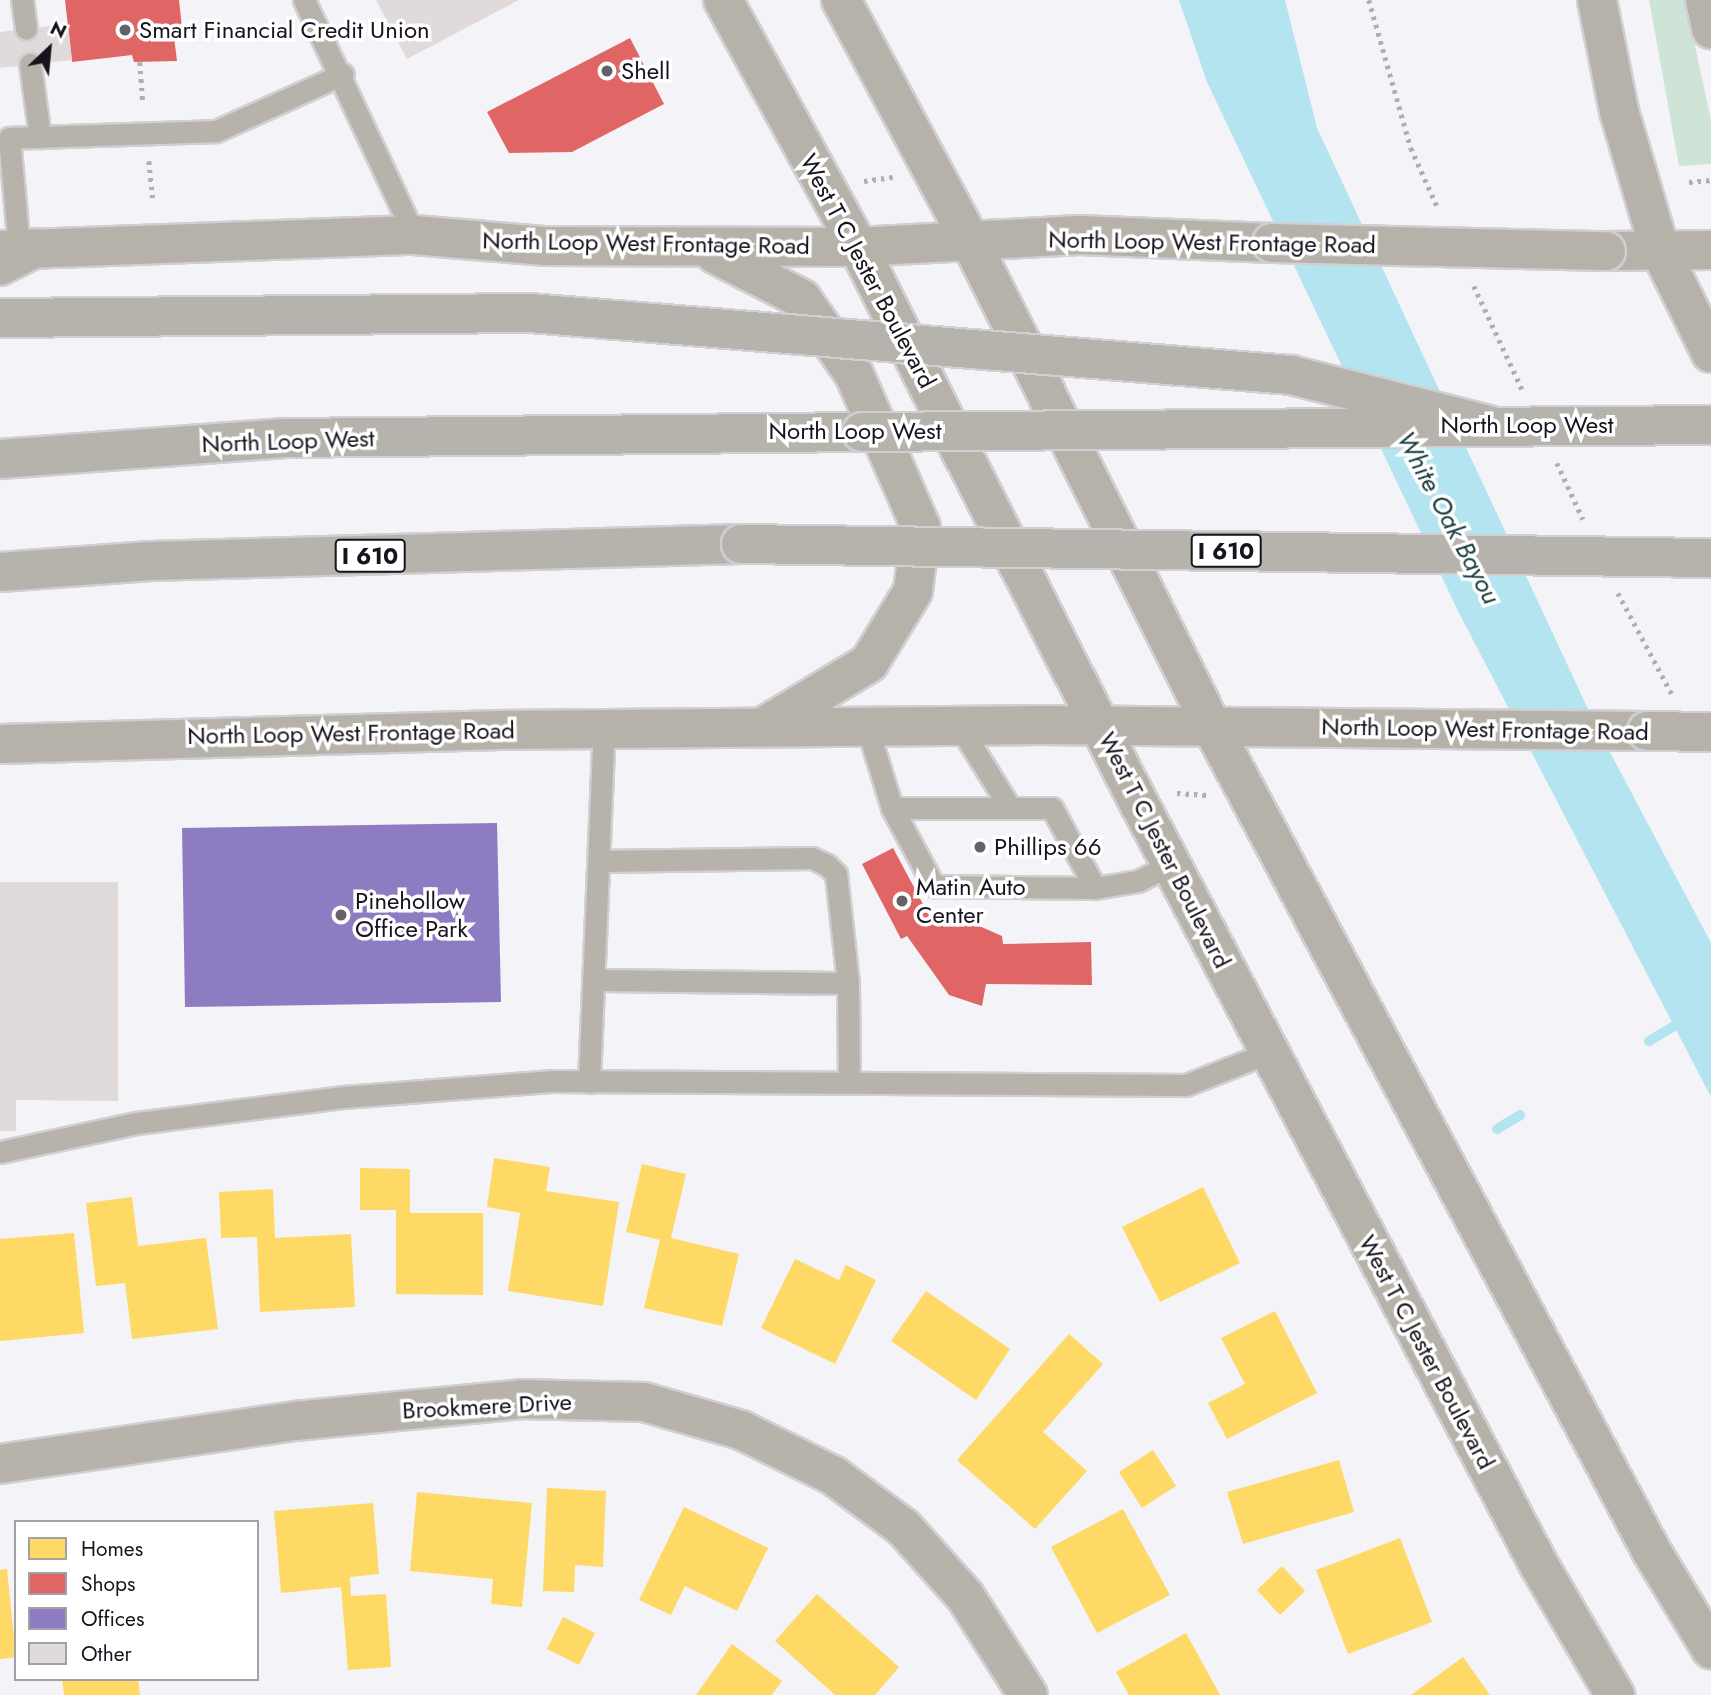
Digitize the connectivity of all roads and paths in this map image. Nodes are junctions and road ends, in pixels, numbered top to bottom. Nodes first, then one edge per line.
1 (22, 0) edge
2 (304, 0) edge
3 (723, 0) edge
4 (841, 0) edge
5 (1597, 0) edge
6 (26, 29) dead end
7 (30, 65) dead end
8 (343, 74) junction
9 (40, 137) junction
10 (908, 176) dead end
11 (1711, 180) edge
12 (863, 181) dead end
13 (1689, 182) dead end
14 (414, 235) junction
15 (971, 242) junction
16 (699, 247) junction
17 (858, 247) junction
18 (1660, 250) junction
19 (1711, 250) edge
20 (14, 253) edge
21 (0, 318) edge
22 (1711, 353) edge
23 (1489, 425) junction
24 (1711, 425) edge
25 (0, 459) edge
26 (1711, 558) edge
27 (0, 572) edge
28 (1102, 726) junction
29 (867, 727) junction
30 (960, 727) junction
31 (1212, 727) junction
32 (761, 728) junction
33 (604, 729) junction
34 (1711, 732) edge
35 (0, 744) edge
36 (1173, 793) dead end
37 (1210, 796) dead end
38 (892, 808) junction
39 (1010, 808) junction
40 (599, 861) junction
41 (1171, 864) junction
42 (1095, 888) junction
43 (593, 980) junction
44 (848, 983) junction
45 (1270, 1052) junction
46 (589, 1082) junction
47 (849, 1082) junction
48 (0, 1152) edge
49 (0, 1465) edge
50 (1711, 1649) edge
51 (1028, 1695) edge
52 (1615, 1695) edge

1 - 6 lane
2 - 8 lane
3 - 17 main road, West T C Jester Boulevard
4 - 15 main road
5 - 18 main road
7 - 9 lane
8 - 9 lane
8 - 14 lane
9 - 20 lane
10 - 12 path
11 - 13 path
14 - 16 main road, North Loop West Frontage Road
14 - 20 main road, North Loop West Frontage Road
15 - 17 main road, North Loop West Frontage Road
15 - 18 main road, North Loop West Frontage Road, bridge
15 - 31 main road
16 - 17 main road, North Loop West Frontage Road
16 - 32 main road
17 - 28 main road, West T C Jester Boulevard
18 - 19 main road, North Loop West Frontage Road
18 - 22 main road
21 - 23 highway, bridge
23 - 24 highway, North Loop West, bridge
23 - 25 highway, North Loop West, bridge
26 - 27 highway, I 610, bridge
28 - 30 main road, North Loop West Frontage Road
28 - 31 main road, North Loop West Frontage Road
28 - 41 main road, West T C Jester Boulevard
29 - 30 main road, North Loop West Frontage Road
29 - 32 main road, North Loop West Frontage Road
29 - 38 lane
30 - 39 lane
31 - 34 main road, North Loop West Frontage Road, bridge
31 - 50 main road
32 - 33 main road, North Loop West Frontage Road
33 - 35 main road, North Loop West Frontage Road
33 - 40 lane
36 - 37 path
38 - 39 lane
38 - 42 lane
39 - 42 lane
40 - 43 lane
40 - 44 lane
41 - 42 lane
41 - 45 main road, West T C Jester Boulevard
43 - 44 lane
43 - 46 lane
44 - 47 lane
45 - 47 lane
45 - 52 main road, West T C Jester Boulevard
46 - 47 lane
46 - 48 lane
49 - 51 street, Brookmere Drive

